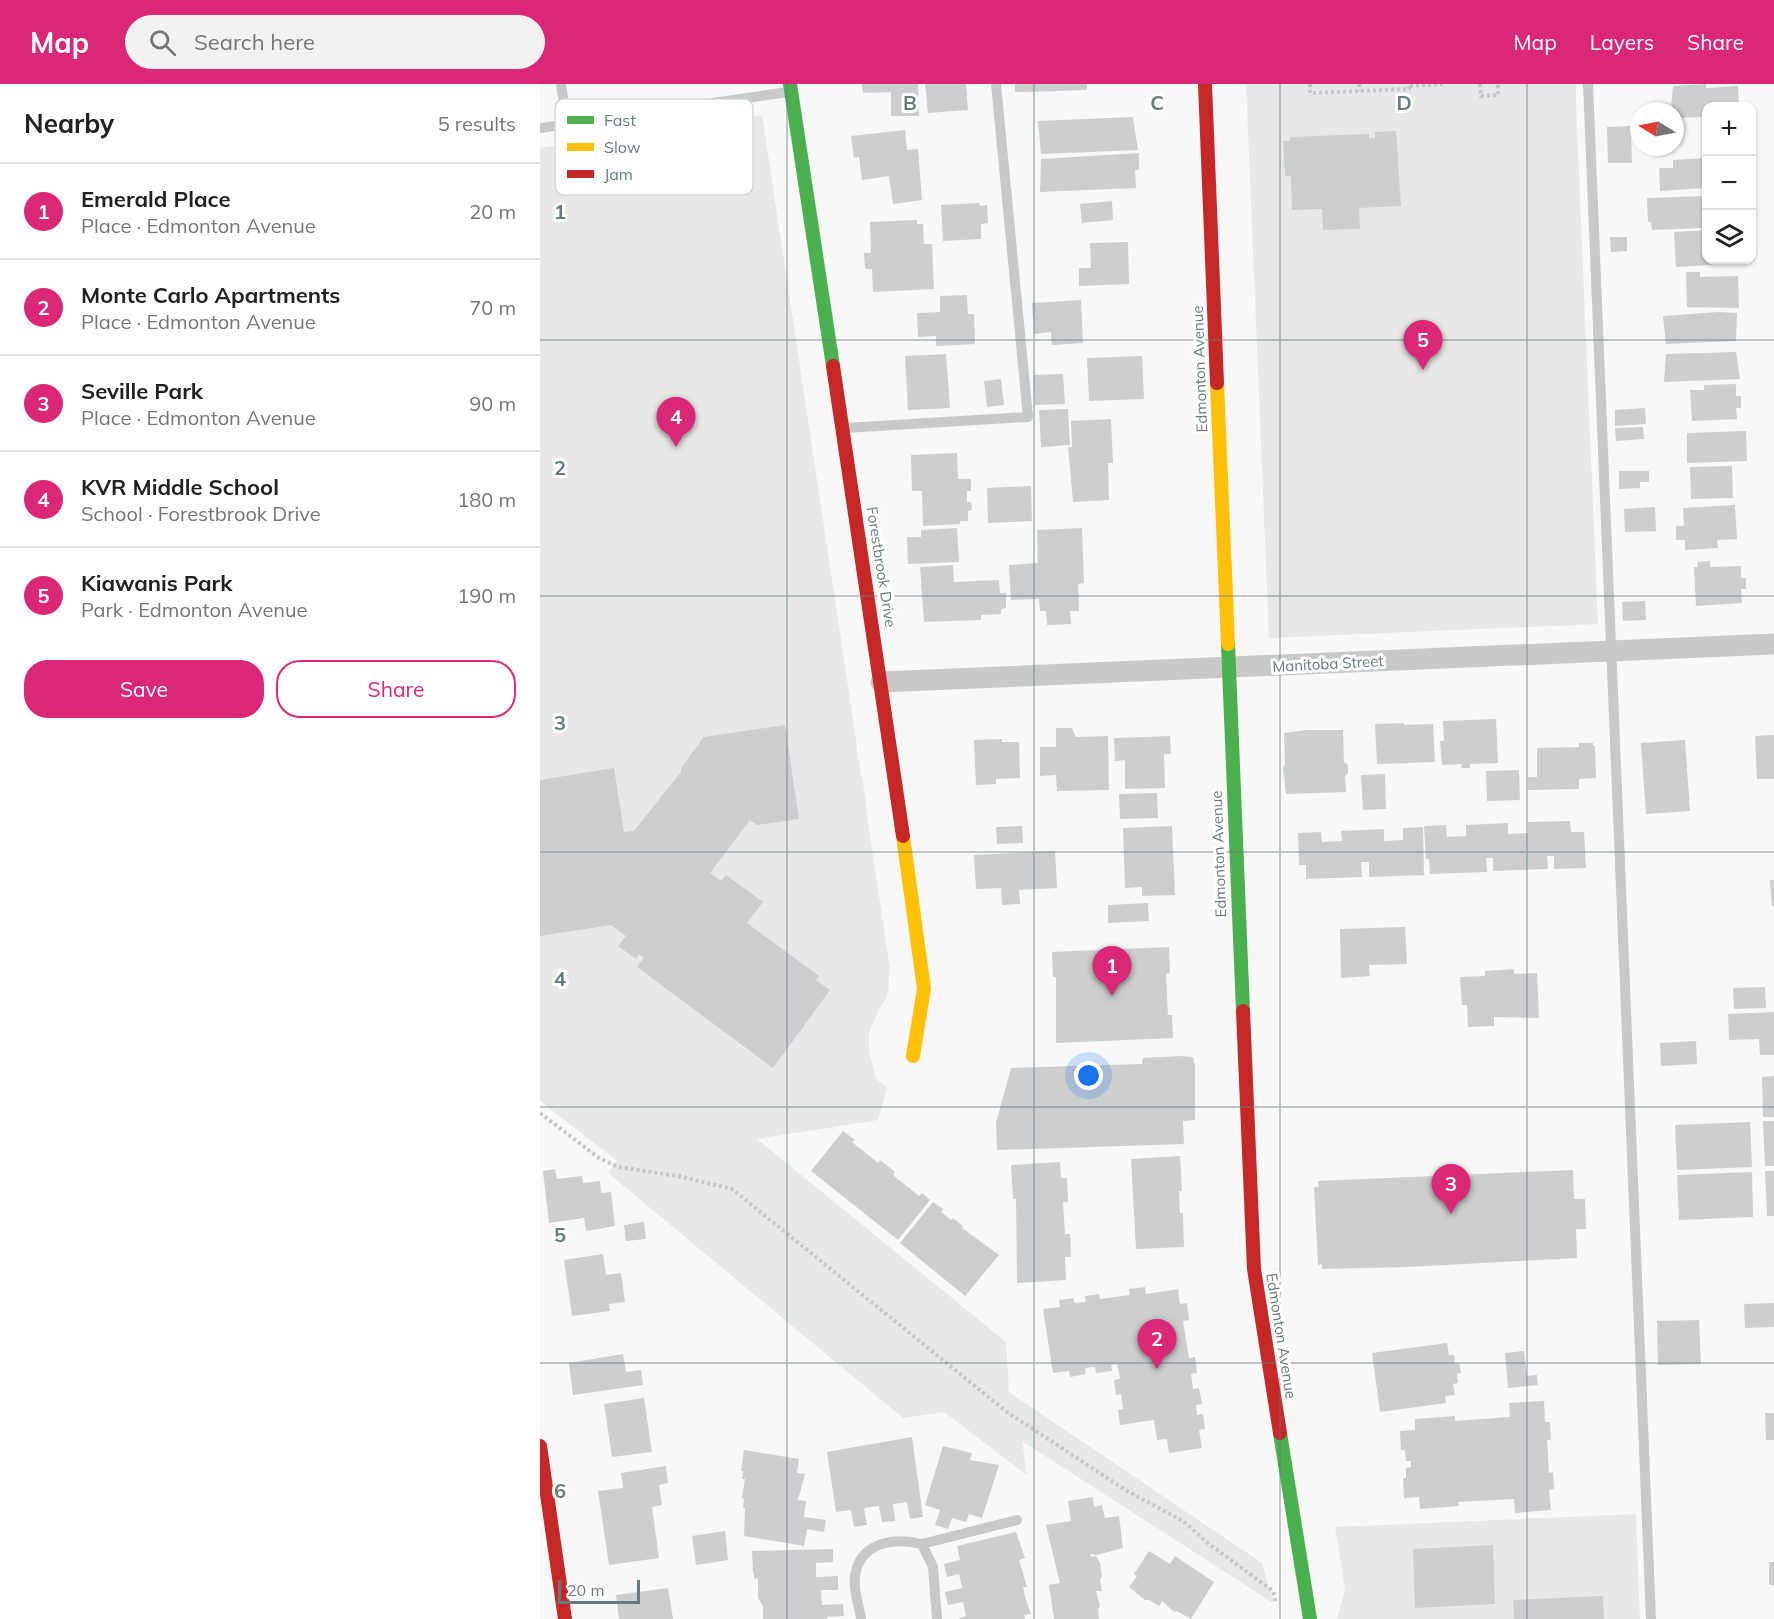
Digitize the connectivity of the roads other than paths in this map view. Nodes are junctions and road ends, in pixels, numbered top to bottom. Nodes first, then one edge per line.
1 (561, 84) edge
2 (996, 84) edge
3 (1205, 84) edge
4 (1588, 84) edge
5 (791, 88) edge
6 (563, 99) edge
7 (723, 99) edge
8 (555, 126) edge
9 (540, 128) edge
10 (843, 428) junction
11 (1774, 644) edge
12 (1611, 651) junction
13 (1228, 669) junction
14 (881, 682) junction
15 (914, 1056) dead end
16 (540, 1446) edge
17 (1017, 1520) dead end
18 (922, 1544) junction
19 (565, 1619) edge
20 (861, 1619) edge
21 (937, 1619) edge
22 (1310, 1619) edge
23 (1651, 1619) edge

1 - 6 lane
2 - 10 lane
3 - 13 street, Edmonton Avenue
4 - 12 lane
5 - 7 lane
5 - 10 street, Forestbrook Drive
8 - 9 lane
10 - 14 street, Forestbrook Drive
11 - 12 street, Manitoba Street
12 - 13 street, Manitoba Street
12 - 23 lane
13 - 14 street, Manitoba Street
13 - 22 street, Edmonton Avenue
14 - 15 street, Forestbrook Drive
16 - 19 street
17 - 18 lane
18 - 20 lane
18 - 21 lane

